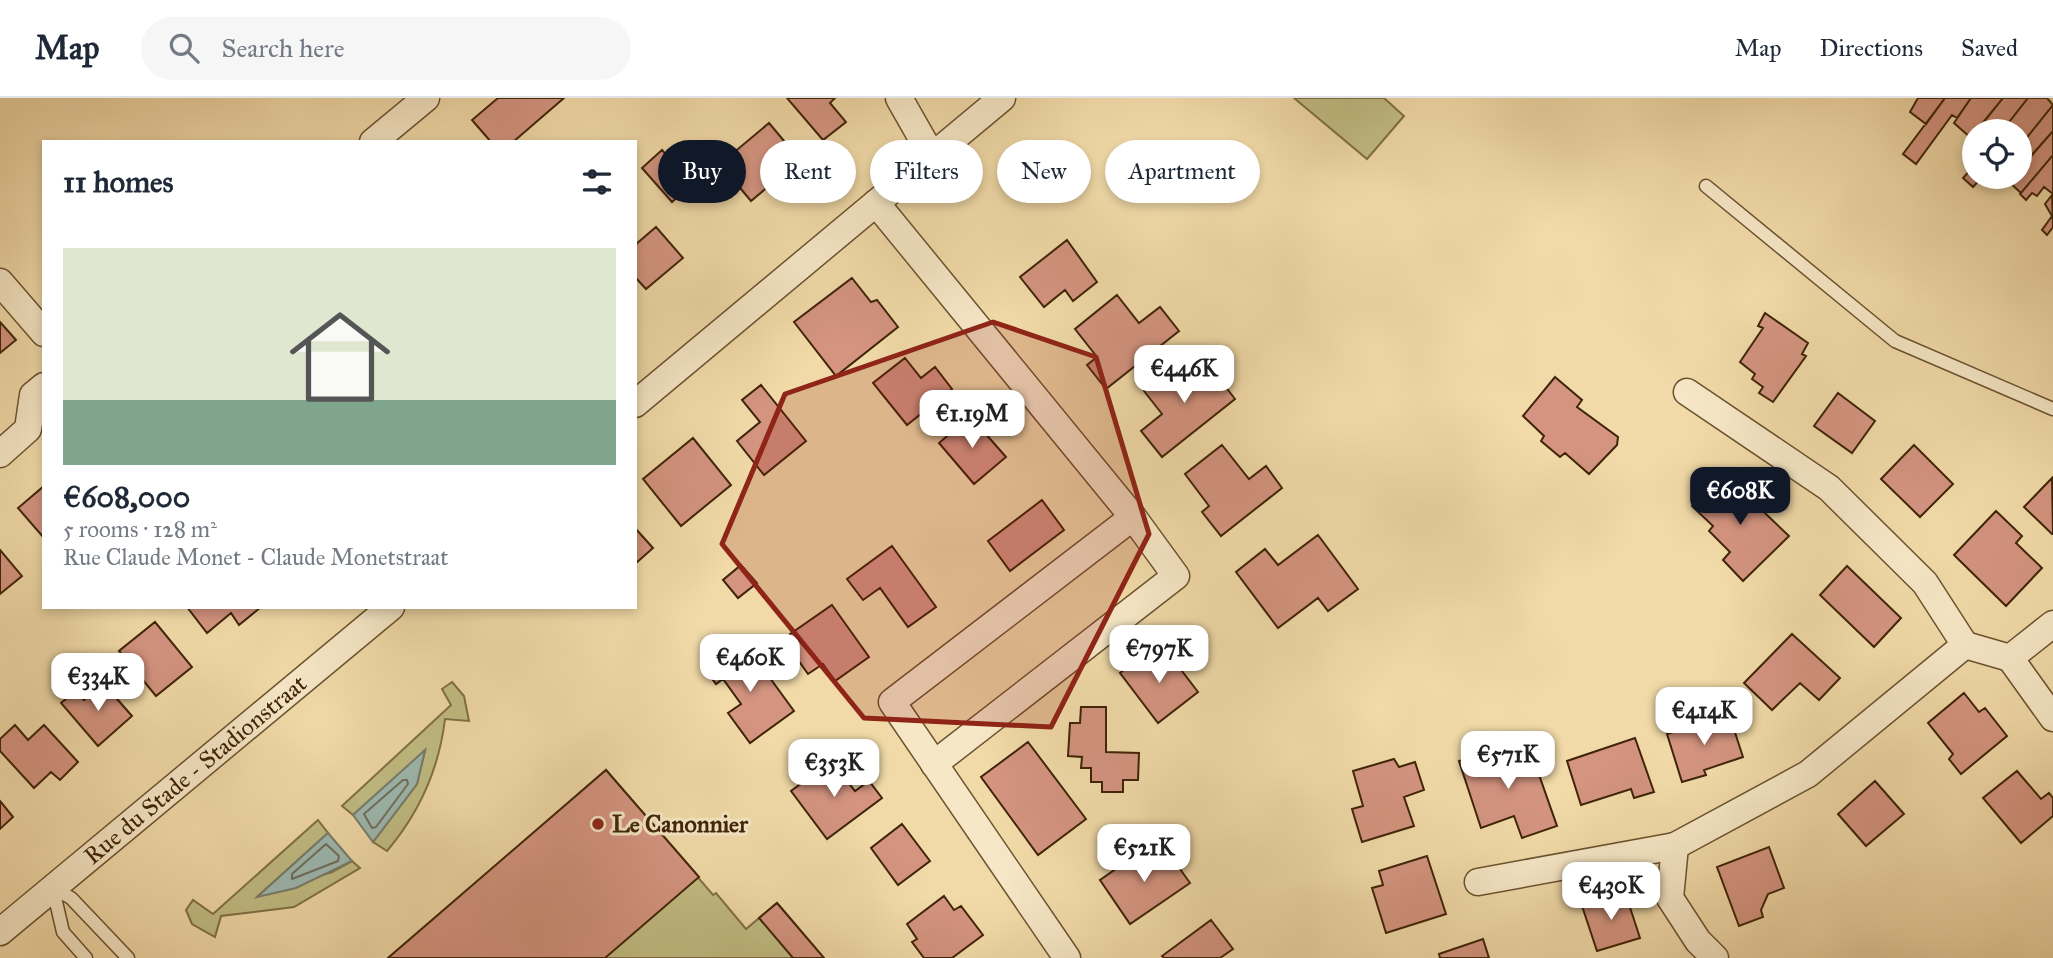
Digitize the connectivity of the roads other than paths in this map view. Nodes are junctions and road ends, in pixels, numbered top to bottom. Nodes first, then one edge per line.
1 (426, 98) edge
2 (899, 98) edge
3 (1002, 98) edge
4 (375, 140) edge
5 (923, 140) edge
6 (951, 140) edge
7 (1706, 186) dead end
8 (876, 203) joint
9 (0, 282) edge
10 (42, 331) edge
11 (42, 388) edge
12 (1687, 392) dead end
13 (637, 402) edge
14 (2053, 409) edge
15 (0, 454) edge
16 (1133, 517) junction
17 (389, 609) edge
18 (2053, 624) edge
19 (1965, 645) junction
20 (2010, 658) junction
21 (2053, 718) edge
22 (934, 764) junction
23 (1675, 846) junction
24 (1478, 881) dead end
25 (53, 888) junction
26 (0, 932) edge
27 (86, 958) edge
28 (128, 958) edge
29 (1067, 958) edge
30 (1715, 958) edge

1 - 4 street
2 - 5 street
3 - 6 street
7 - 14 lane
8 - 13 street
8 - 16 street
9 - 10 street
11 - 15 street
12 - 19 street
16 - 22 street
16 - 22 street
17 - 25 street, Rue du Stade - Stadionstraat
18 - 20 street
19 - 20 street
19 - 23 street
20 - 21 street
22 - 29 street
23 - 24 street
23 - 30 street
25 - 26 street, Rue du Stade - Stadionstraat
25 - 27 lane
25 - 28 lane

